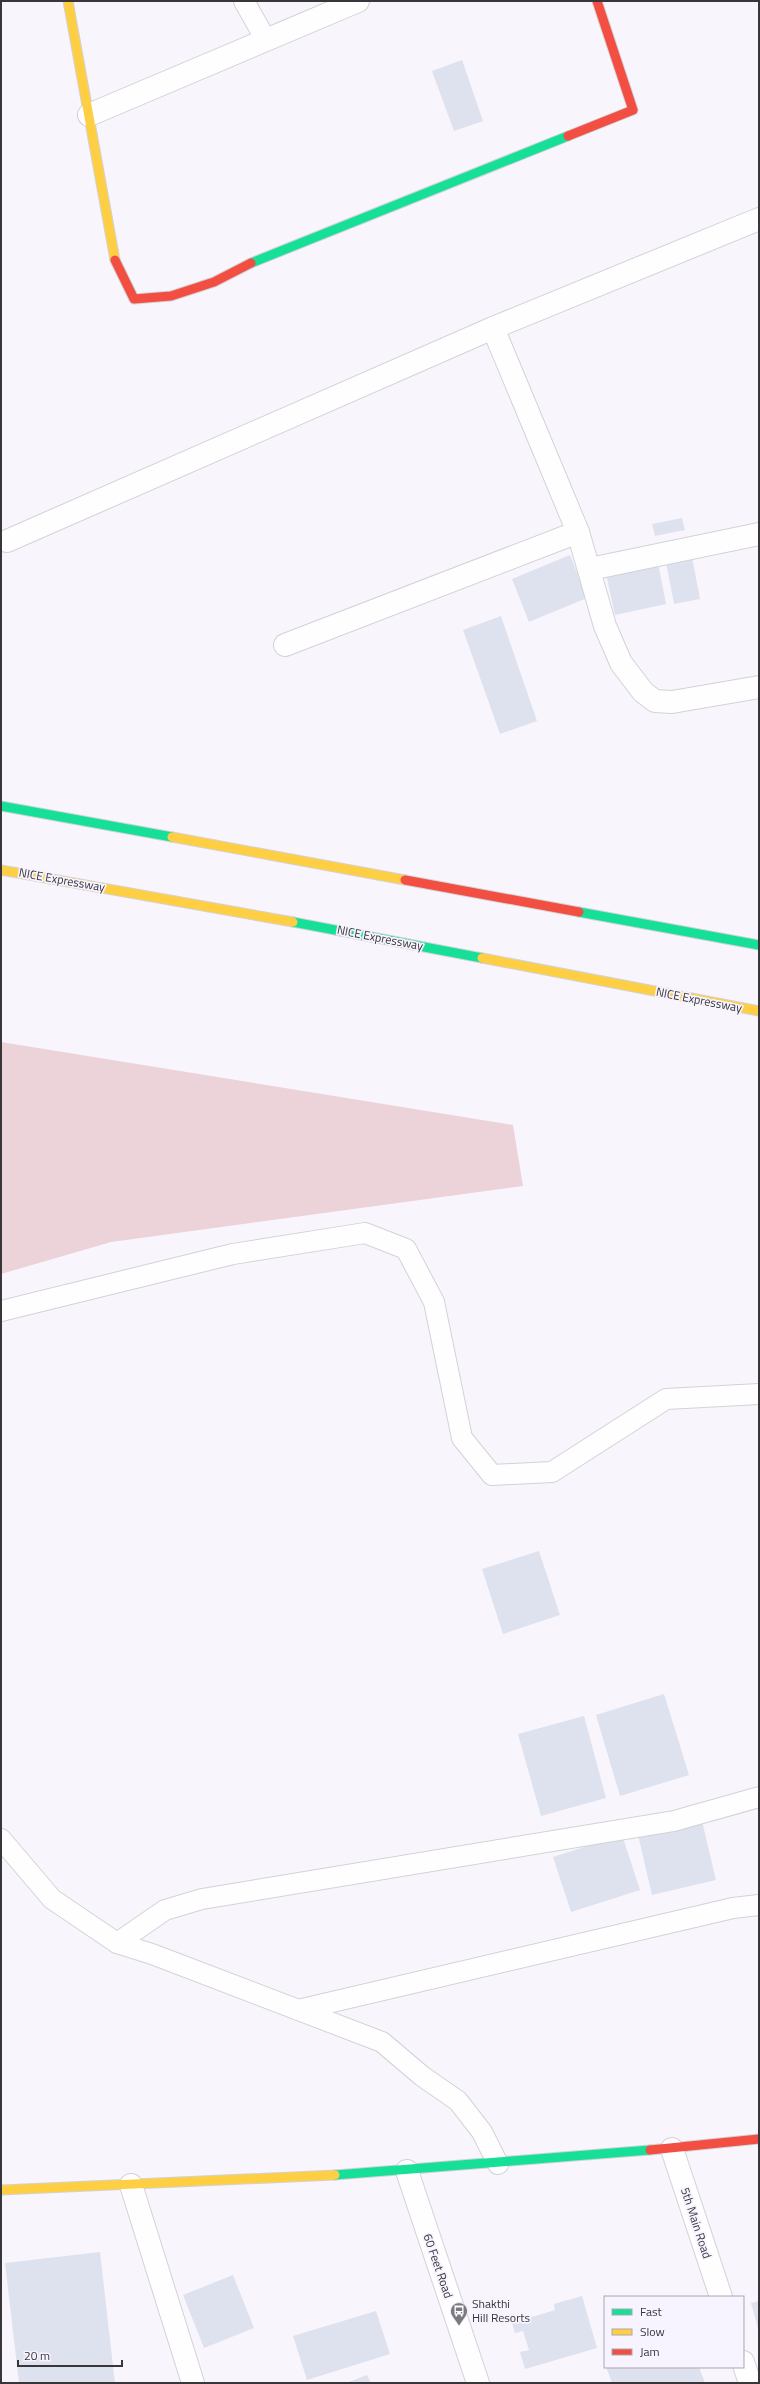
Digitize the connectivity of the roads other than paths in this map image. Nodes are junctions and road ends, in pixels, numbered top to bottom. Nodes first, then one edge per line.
1 (68, 1) edge
2 (244, 1) edge
3 (358, 1) edge
4 (597, 1) edge
5 (266, 40) junction
6 (89, 115) junction
7 (759, 219) edge
8 (493, 328) junction
9 (578, 532) junction
10 (759, 534) edge
11 (7, 541) dead end
12 (590, 569) junction
13 (285, 645) dead end
14 (759, 687) edge
15 (1, 806) edge
16 (1, 870) edge
17 (759, 945) edge
18 (759, 1011) edge
19 (1, 1311) edge
20 (759, 1394) edge
21 (759, 1797) edge
22 (1, 1839) edge
23 (759, 1904) edge
24 (117, 1943) junction
25 (298, 2010) junction
26 (759, 2139) edge
27 (672, 2149) junction
28 (498, 2164) junction
29 (407, 2171) junction
30 (131, 2186) junction
31 (1, 2190) edge
32 (721, 2296) edge
33 (744, 2365) edge
34 (193, 2383) edge
35 (478, 2383) edge
36 (750, 2383) edge

1 - 6 main road
2 - 5 lane
3 - 5 street
4 - 6 main road
5 - 6 street
7 - 8 street
8 - 9 street
8 - 11 street
9 - 12 street
9 - 13 street
10 - 12 street
12 - 14 street
15 - 17 main road
16 - 18 main road, NICE Expressway
19 - 20 lane
21 - 24 lane
22 - 24 lane
23 - 25 lane
24 - 25 lane
25 - 28 lane
26 - 27 main road
27 - 28 main road
27 - 32 street, 5th Main Road
28 - 29 main road
29 - 30 main road
29 - 35 street, 60 Feet Road
30 - 31 main road
30 - 34 street
33 - 36 street

